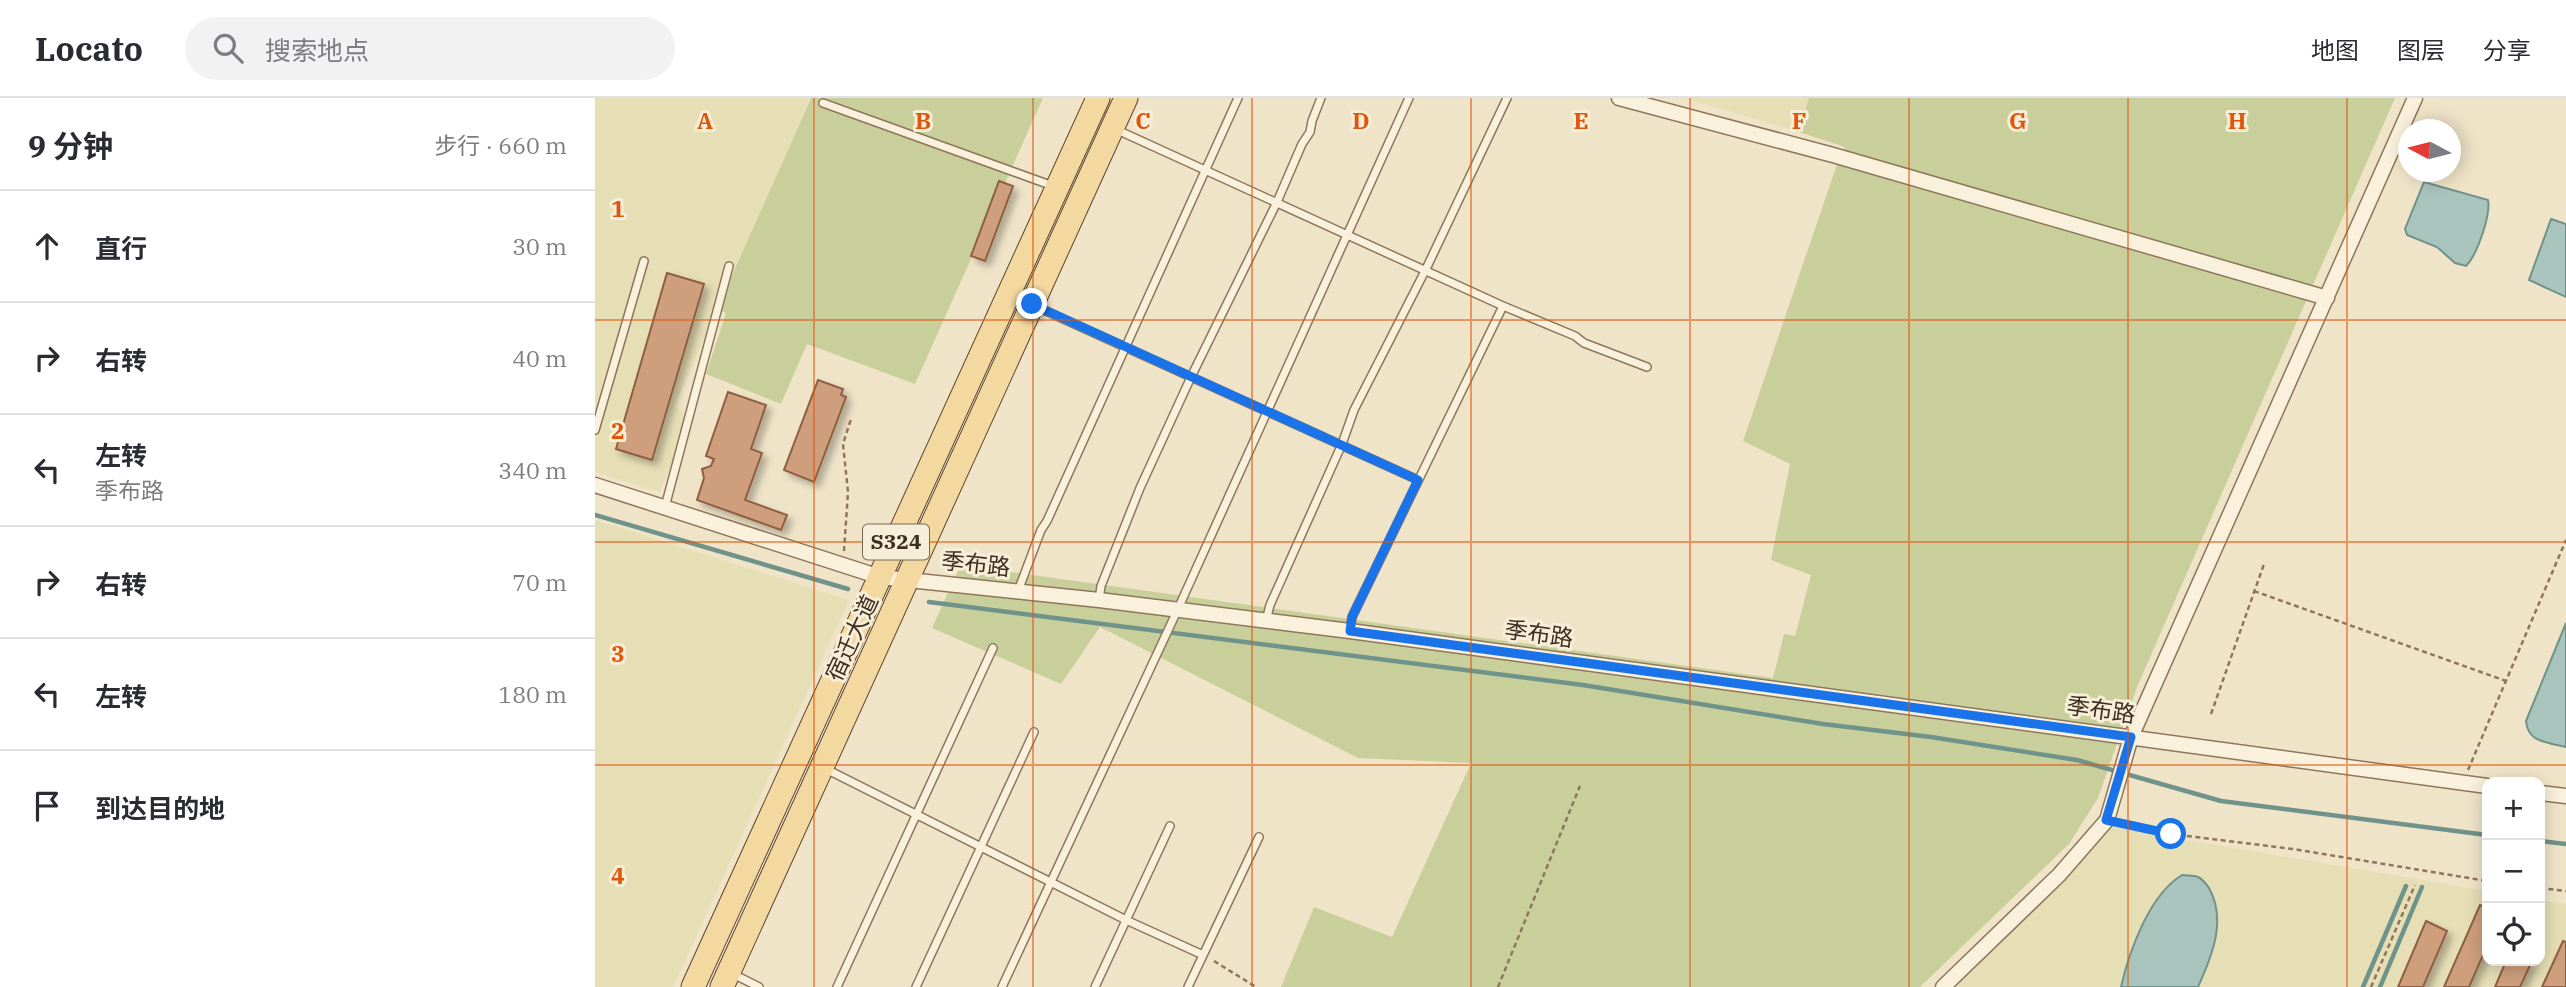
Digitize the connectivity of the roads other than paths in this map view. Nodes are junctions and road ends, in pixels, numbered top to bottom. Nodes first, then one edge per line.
1 (1098, 98) edge
2 (1126, 98) edge
3 (1238, 98) edge
4 (1321, 98) edge
5 (1409, 98) edge
6 (1507, 98) edge
7 (1619, 98) edge
8 (2415, 98) edge
9 (823, 103) dead end
10 (1113, 128) junction
11 (1204, 170) junction
12 (1058, 187) junction
13 (1277, 202) junction
14 (1347, 235) junction
15 (644, 261) dead end
16 (729, 266) dead end
17 (1426, 269) junction
18 (2327, 298) junction
19 (1032, 304) junction
20 (1503, 306) junction
21 (1125, 347) junction
22 (1647, 367) dead end
23 (1191, 377) junction
24 (1265, 412) junction
25 (595, 430) edge
26 (1342, 444) junction
27 (1418, 480) junction
28 (595, 485) edge
29 (665, 507) junction
30 (880, 577) junction
31 (908, 579) junction
32 (1018, 591) junction
33 (1099, 600) junction
34 (1177, 611) junction
35 (1265, 622) junction
36 (1350, 631) junction
37 (993, 648) dead end
38 (1034, 732) dead end
39 (2131, 737) junction
40 (822, 767) junction
41 (2482, 785) edge
42 (2545, 794) edge
43 (2566, 796) edge
44 (917, 814) junction
45 (1170, 826) dead end
46 (1259, 837) dead end
47 (981, 845) junction
48 (1051, 881) junction
49 (1126, 920) junction
50 (1203, 955) junction
51 (726, 979) edge
52 (693, 987) edge
53 (759, 987) edge
54 (837, 987) edge
55 (916, 987) edge
56 (1002, 987) edge
57 (1095, 987) edge
58 (1188, 987) edge
59 (1943, 987) edge

1 - 12 main road, 宿迁大道 / S324
2 - 10 main road, 宿迁大道 / S324
3 - 11 lane
4 - 13 lane
5 - 14 lane
6 - 17 lane
7 - 18 street
8 - 18 street
9 - 12 lane
10 - 11 lane
10 - 19 main road, 宿迁大道 / S324
11 - 13 lane
11 - 21 lane
12 - 30 main road, 宿迁大道 / S324
13 - 14 lane
13 - 23 lane
14 - 17 lane
14 - 24 lane
15 - 25 lane
16 - 29 lane
17 - 20 lane
17 - 26 lane
18 - 39 street
19 - 21 lane
19 - 31 main road, 宿迁大道 / S324
20 - 22 lane
20 - 27 lane
21 - 23 lane
21 - 32 lane
23 - 24 lane
23 - 33 lane
24 - 26 lane
24 - 34 lane
26 - 27 lane
26 - 35 lane
27 - 36 lane
28 - 29 street, 季布路
29 - 30 street, 季布路
30 - 31 street, 季布路
30 - 52 main road, 宿迁大道 / S324
31 - 32 street, 季布路
31 - 40 main road, 宿迁大道 / S324
32 - 33 street, 季布路
33 - 34 street, 季布路
34 - 35 street, 季布路
34 - 48 lane
35 - 36 street, 季布路
36 - 39 street, 季布路
37 - 44 lane
38 - 47 lane
39 - 41 street, 季布路
39 - 59 street
40 - 44 lane
40 - 51 main road, 宿迁大道 / S324
42 - 43 street
44 - 47 lane
44 - 54 lane
45 - 49 lane
46 - 50 lane
47 - 48 lane
47 - 55 lane
48 - 49 lane
48 - 56 lane
49 - 50 lane
49 - 57 lane
50 - 58 lane
51 - 53 lane

